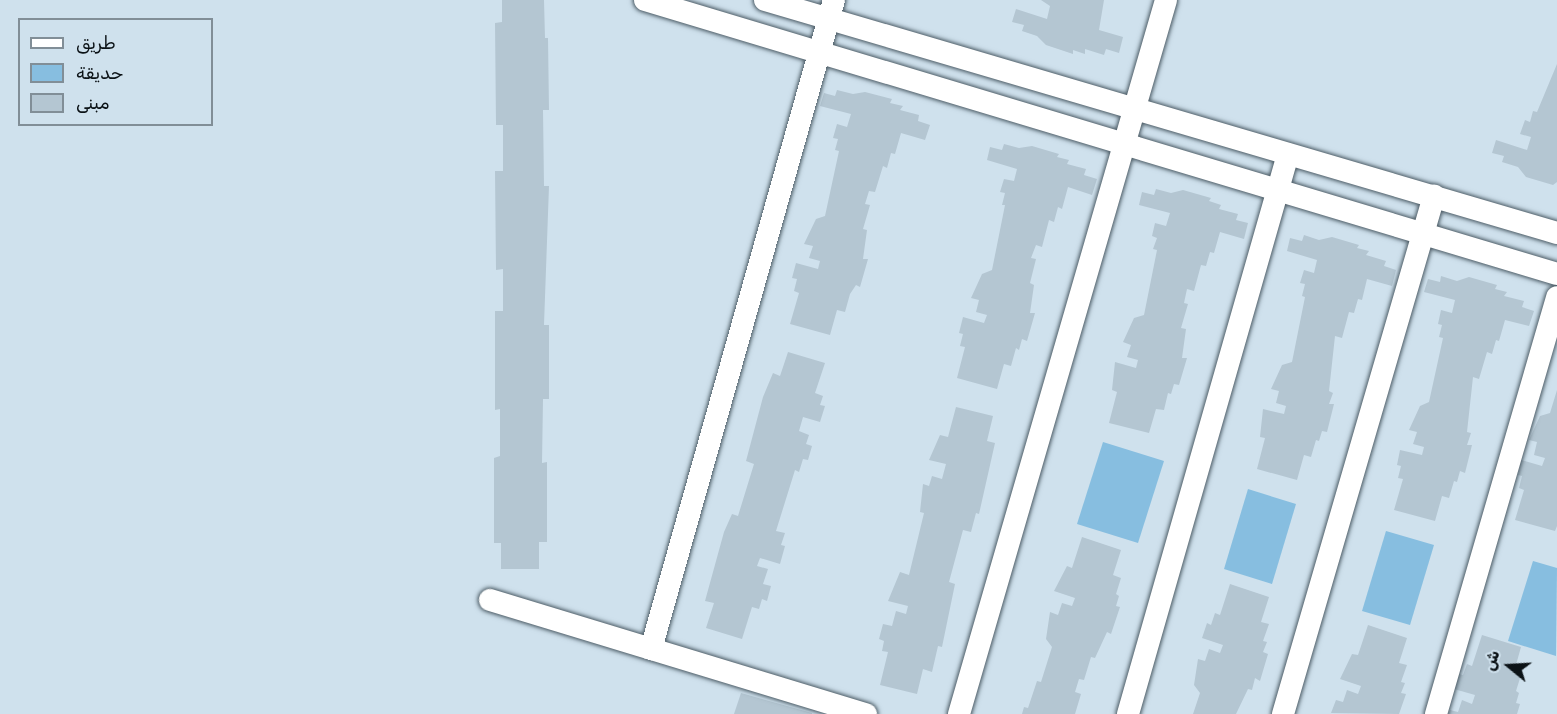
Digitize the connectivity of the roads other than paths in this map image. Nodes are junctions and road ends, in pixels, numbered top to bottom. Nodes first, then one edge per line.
1 (645, 0) edge
2 (765, 0) edge
3 (1166, 0) edge
4 (831, 9) edge
5 (819, 52) junction
6 (1134, 109) junction
7 (1124, 144) junction
8 (1288, 154) junction
9 (1278, 190) junction
10 (1434, 196) junction
11 (1557, 233) edge
12 (1422, 234) junction
13 (1557, 274) edge
14 (1557, 297) edge
15 (490, 600) dead end
16 (651, 649) junction
17 (866, 714) edge
18 (959, 714) edge
19 (1128, 714) edge
20 (1283, 714) edge
21 (1436, 714) edge

1 - 5 street
2 - 4 street
3 - 6 street
4 - 5 street
4 - 6 street
5 - 7 street
5 - 16 street
6 - 7 street
6 - 8 street
7 - 9 street
7 - 18 street
8 - 9 street
8 - 10 street
9 - 12 street
9 - 19 street
10 - 11 street
10 - 12 street
12 - 13 street
12 - 20 street
14 - 21 street
15 - 16 street
16 - 17 street

